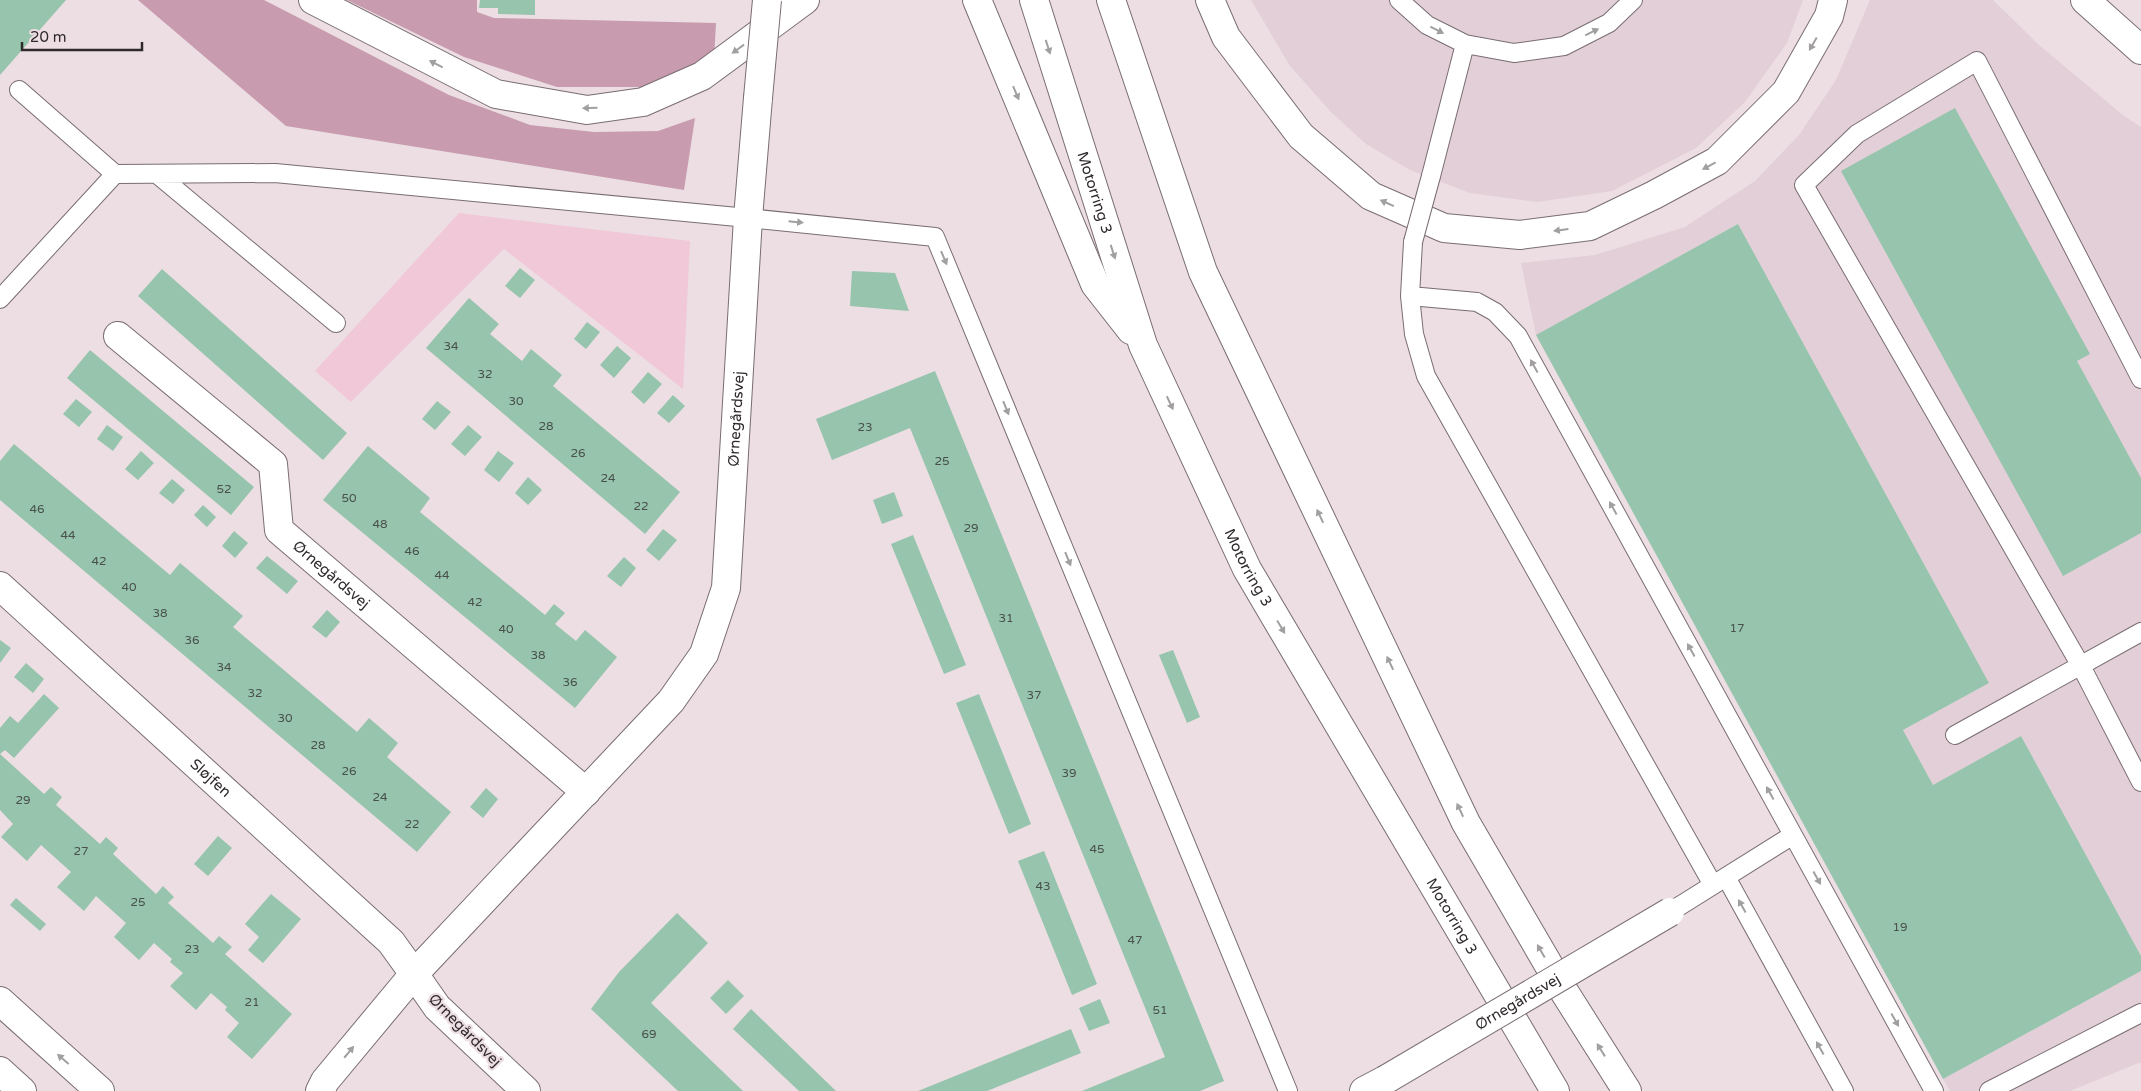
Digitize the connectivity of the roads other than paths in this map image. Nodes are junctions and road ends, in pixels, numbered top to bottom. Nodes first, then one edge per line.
1 (312, 0) edge
2 (767, 0) edge
3 (806, 0) edge
4 (977, 0) edge
5 (1034, 0) edge
6 (1111, 0) edge
7 (1210, 0) edge
8 (1399, 0) edge
9 (1633, 0) edge
10 (1833, 0) edge
11 (2086, 0) edge
12 (1465, 44) junction
13 (2141, 50) edge
14 (19, 90) dead end
15 (115, 174) junction
16 (157, 174) junction
17 (748, 218) junction
18 (1410, 296) junction
19 (0, 299) edge
20 (336, 323) dead end
21 (118, 336) dead end
22 (1143, 345) junction
23 (2140, 374) edge
24 (0, 586) edge
25 (2141, 632) edge
26 (2081, 666) junction
27 (1955, 735) dead end
28 (2141, 782) edge
29 (586, 792) junction
30 (1793, 835) junction
31 (1719, 881) junction
32 (1670, 912) joint
33 (414, 974) junction
34 (0, 1001) edge
35 (2141, 1013) edge
36 (0, 1072) edge
37 (1374, 1085) edge
38 (22, 1091) edge
39 (100, 1091) edge
40 (320, 1091) edge
41 (526, 1091) edge
42 (1288, 1091) edge
43 (1555, 1091) edge
44 (1626, 1091) edge
45 (1844, 1091) edge
46 (1934, 1091) edge
47 (1989, 1091) edge

3 -> 1 main road
2 - 17 main road, Ørnegårdsvej, bridge
4 -> 22 main road
5 -> 22 main road, Motorring 3
44 -> 6 main road
10 -> 7 main road
8 -> 12 lane
12 -> 9 lane
11 - 13 main road
12 - 18 lane, bridge
14 - 15 lane
15 - 16 lane
15 - 19 lane
16 - 17 lane
16 - 20 lane
17 - 29 main road, Ørnegårdsvej
17 -> 42 lane
30 -> 18 lane
18 - 31 lane
21 - 29 main road, Ørnegårdsvej
22 -> 43 main road, Motorring 3
23 - 26 lane
24 - 33 main road, Sløjfen
25 - 26 lane
26 - 27 lane
26 - 28 lane
29 - 33 main road, Ørnegårdsvej
30 - 31 lane
30 -> 46 lane
31 - 32 lane
45 -> 31 lane
32 - 37 main road, Ørnegårdsvej, bridge
40 -> 33 main road
33 - 41 main road, Ørnegårdsvej
39 -> 34 main road
35 - 47 lane
36 - 38 main road

